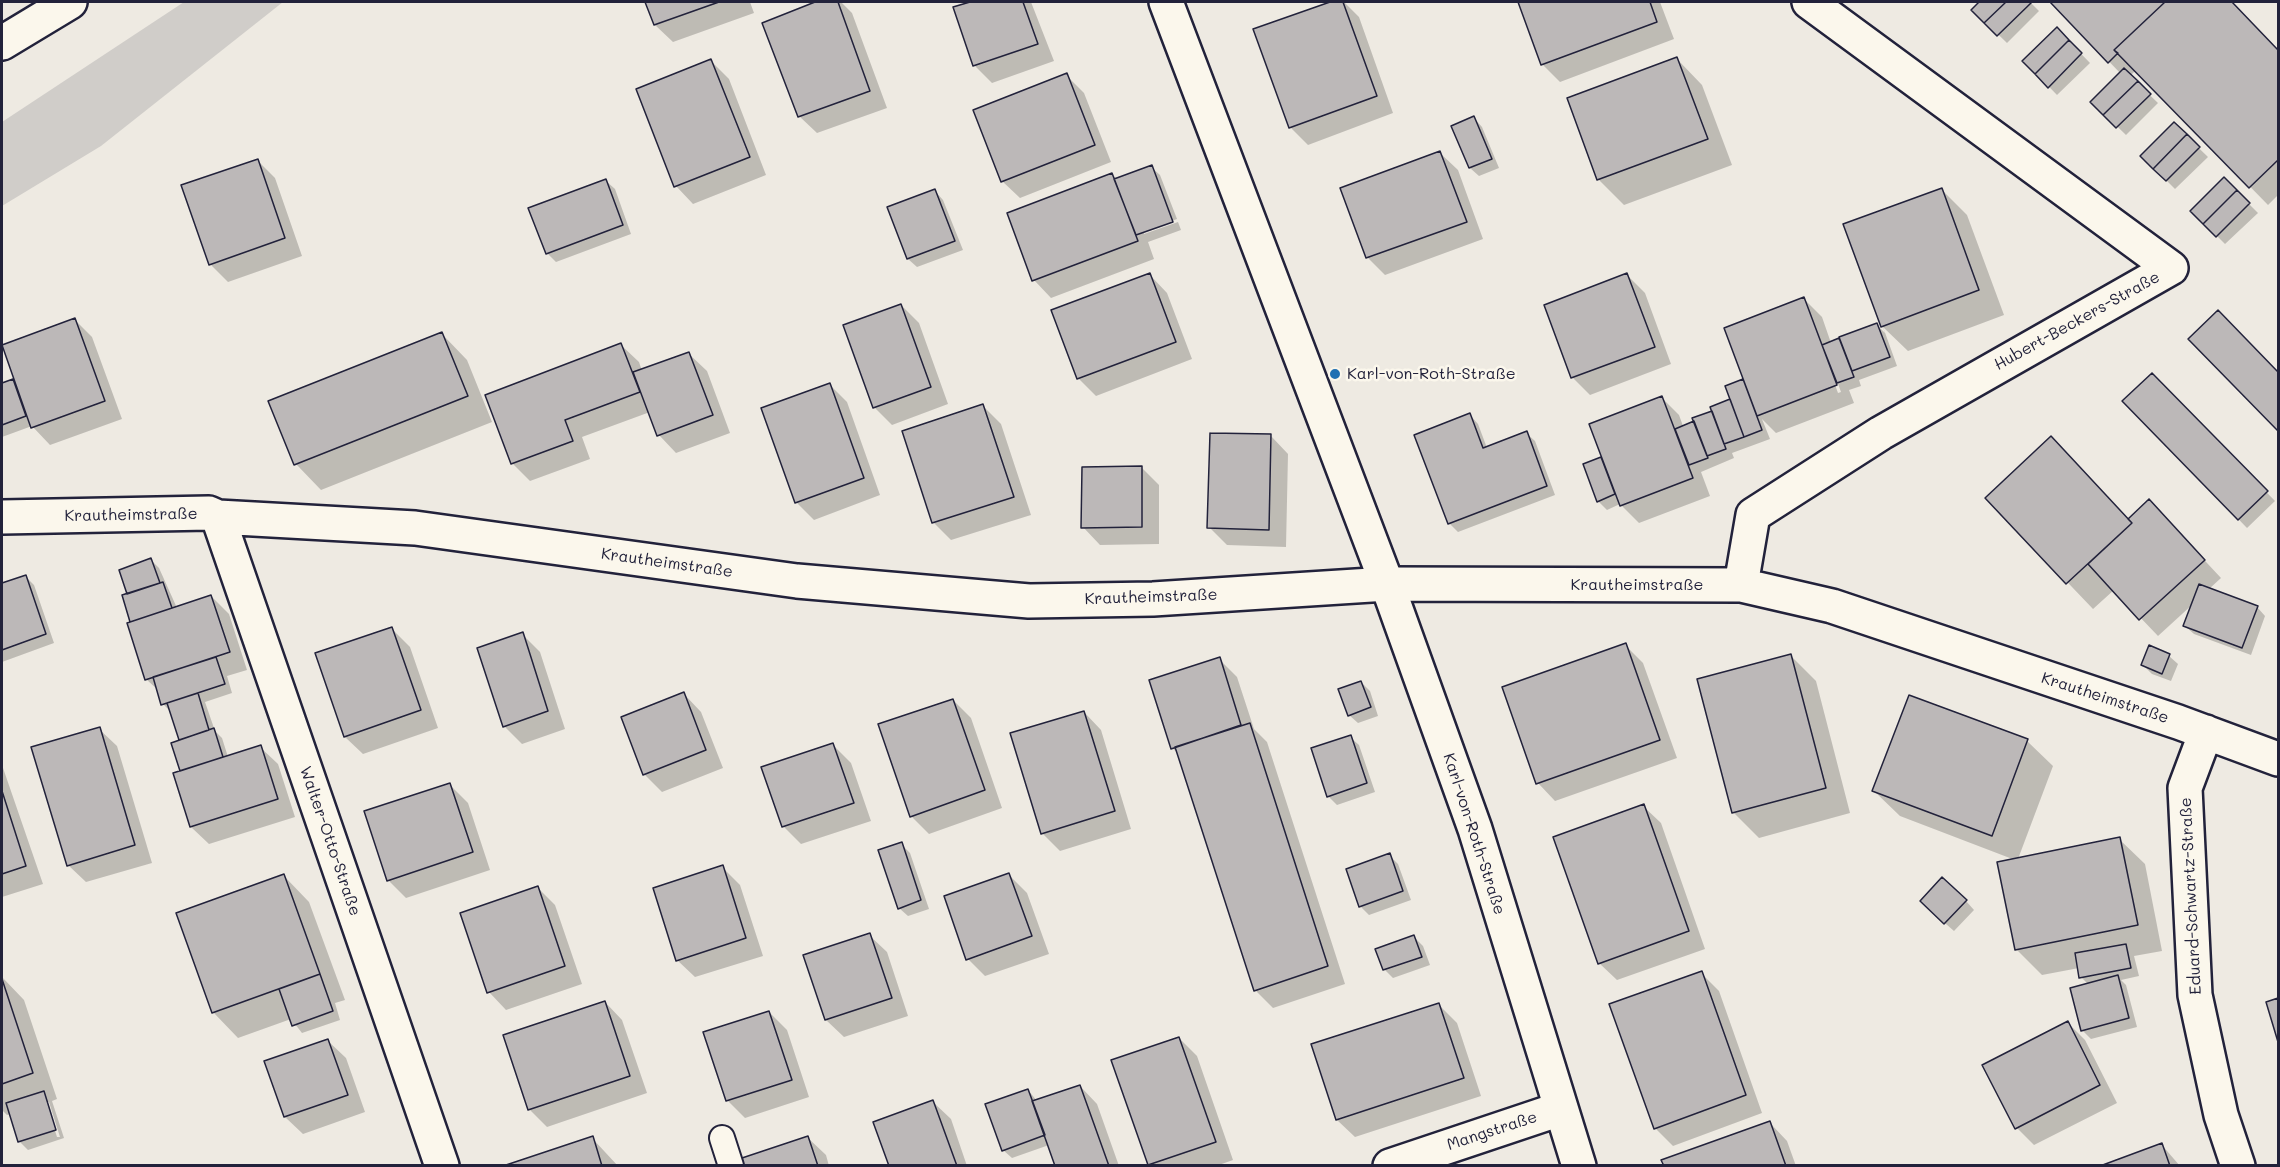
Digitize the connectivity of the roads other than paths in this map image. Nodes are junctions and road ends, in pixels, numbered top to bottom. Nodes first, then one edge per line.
1 (70, 2) edge
2 (1166, 2) edge
3 (1809, 2) edge
4 (2, 43) edge
5 (2, 517) edge
6 (218, 517) junction
7 (1388, 584) junction
8 (1741, 585) junction
9 (2206, 732) junction
10 (2278, 759) edge
11 (1560, 1109) junction
12 (722, 1138) dead end
13 (442, 1166) edge
14 (731, 1166) edge
15 (1390, 1166) edge
16 (1579, 1166) edge
17 (2238, 1166) edge

1 - 4 street
2 - 7 street, Karl-von-Roth-Straße
3 - 8 street, Hubert-Beckers-Straße
5 - 6 street, Krautheimstraße
6 - 7 street, Krautheimstraße
6 - 13 street, Walter-Otto-Straße
7 - 8 street, Krautheimstraße
7 - 11 street, Karl-von-Roth-Straße
8 - 9 street, Krautheimstraße
9 - 10 street, Krautheimstraße
9 - 17 street, Eduard-Schwartz-Straße
11 - 15 street, Mangstraße
11 - 16 street, Karl-von-Roth-Straße
12 - 14 lane

